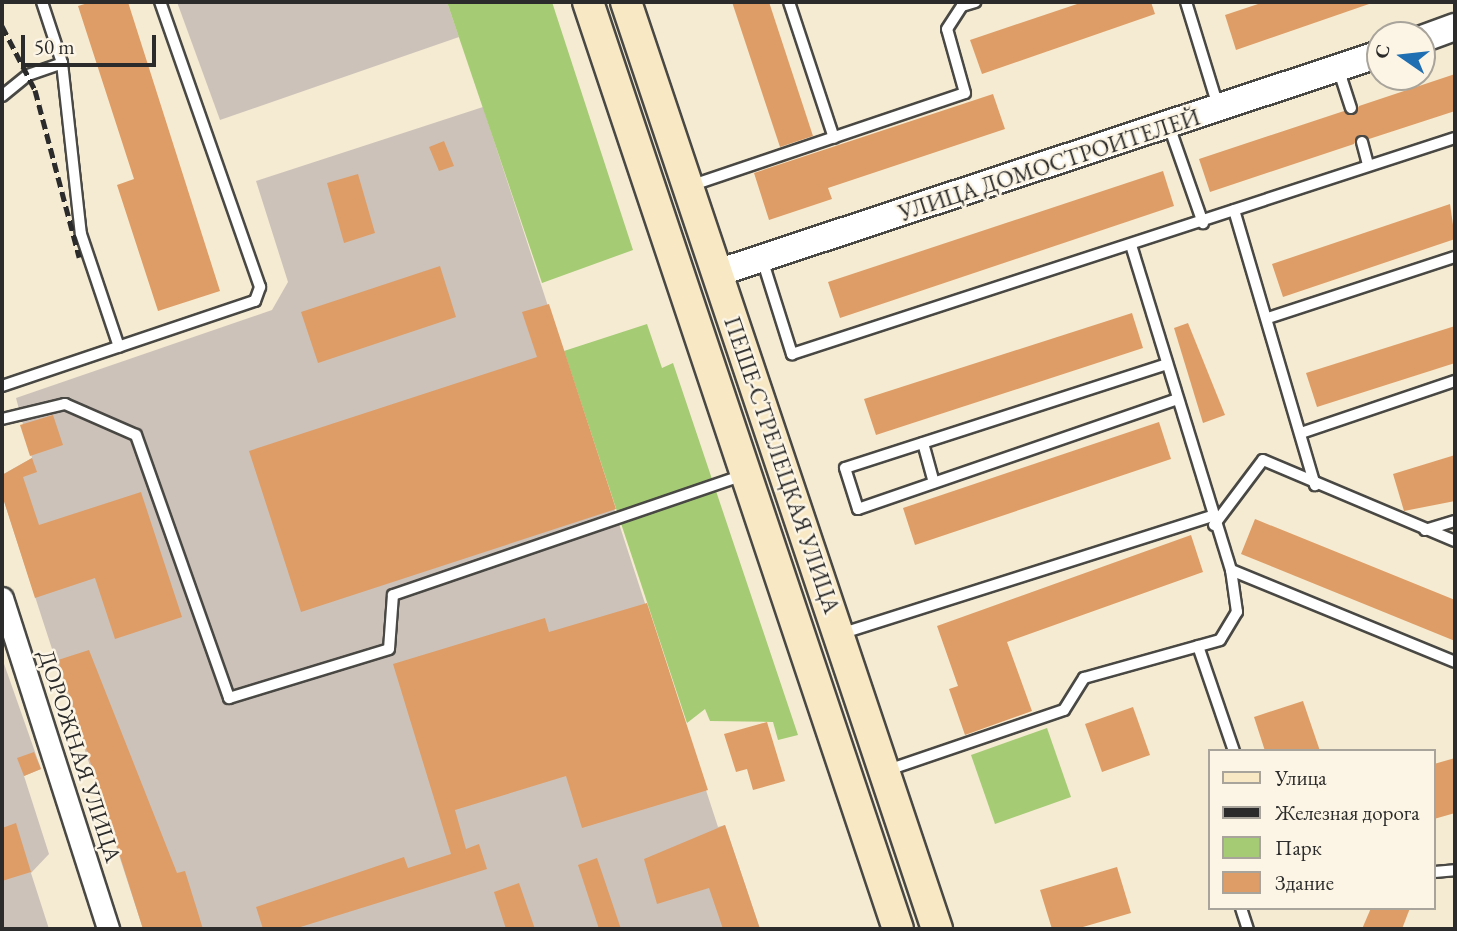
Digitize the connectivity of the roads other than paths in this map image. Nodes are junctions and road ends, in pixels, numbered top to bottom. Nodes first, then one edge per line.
1 (41, 2) edge
2 (160, 2) edge
3 (588, 2) edge
4 (625, 2) edge
5 (789, 2) edge
6 (975, 2) edge
7 (1185, 2) edge
8 (962, 4) edge
9 (1455, 27) edge
10 (1436, 34) edge
11 (1366, 59) edge
12 (62, 63) junction
13 (1338, 68) junction
14 (2, 96) edge
15 (1219, 108) junction
16 (1351, 108) dead end
17 (1169, 126) junction
18 (834, 138) junction
19 (1455, 138) edge
20 (1362, 142) dead end
21 (1368, 165) junction
22 (687, 187) junction
23 (1234, 210) junction
24 (1203, 223) junction
25 (1132, 248) junction
26 (1455, 257) edge
27 (762, 259) junction
28 (717, 273) junction
29 (1268, 318) junction
30 (119, 346) junction
31 (1164, 365) junction
32 (1455, 381) edge
33 (2, 386) edge
34 (1175, 400) junction
35 (2, 419) edge
36 (1301, 433) junction
37 (923, 443) junction
38 (747, 474) junction
39 (934, 483) junction
40 (1315, 485) junction
41 (1212, 520) junction
42 (1455, 521) edge
43 (1425, 530) junction
44 (1455, 541) edge
45 (1231, 569) junction
46 (2, 598) edge
47 (840, 634) junction
48 (1198, 646) junction
49 (1455, 662) edge
50 (1233, 749) edge
51 (885, 771) junction
52 (1455, 870) edge
53 (1436, 872) edge
54 (1242, 910) edge
55 (108, 929) edge
56 (898, 929) edge
57 (937, 929) edge
58 (1248, 929) edge

1 - 12 lane
2 - 30 lane
3 - 38 main road, ПЕШЕ-СТРЕЛЕЦКАЯ УЛИЦА
4 - 22 main road, ПЕШЕ-СТРЕЛЕЦКАЯ УЛИЦА
5 - 18 lane
6 - 8 lane
7 - 15 lane
8 - 18 lane
9 - 10 street
11 - 13 street, УЛИЦА ДОМОСТРОИТЕЛЕЙ
12 - 14 lane
12 - 30 lane
13 - 15 street, УЛИЦА ДОМОСТРОИТЕЛЕЙ
13 - 16 lane
15 - 17 street, УЛИЦА ДОМОСТРОИТЕЛЕЙ
17 - 24 lane
17 - 27 street, УЛИЦА ДОМОСТРОИТЕЛЕЙ
18 - 22 lane
19 - 21 lane
20 - 21 lane
21 - 23 lane
22 - 28 main road, ПЕШЕ-СТРЕЛЕЦКАЯ УЛИЦА
23 - 24 lane
23 - 29 lane
24 - 25 lane
25 - 27 lane
25 - 31 lane
26 - 29 lane
27 - 28 street, УЛИЦА ДОМОСТРОИТЕЛЕЙ
28 - 47 main road, ПЕШЕ-СТРЕЛЕЦКАЯ УЛИЦА
29 - 36 lane
30 - 33 lane
31 - 34 lane
31 - 37 lane
32 - 36 lane
34 - 39 lane
34 - 41 lane
35 - 38 lane
36 - 40 lane
37 - 39 lane
37 - 39 lane
38 - 56 main road, ПЕШЕ-СТРЕЛЕЦКАЯ УЛИЦА
40 - 41 lane
40 - 43 lane
41 - 45 lane
41 - 47 lane
42 - 43 lane
43 - 44 lane
45 - 48 lane
45 - 49 lane
46 - 55 street, ДОРОЖНАЯ УЛИЦА
47 - 51 main road, ПЕШЕ-СТРЕЛЕЦКАЯ УЛИЦА
48 - 50 lane
48 - 51 lane
51 - 57 main road, ПЕШЕ-СТРЕЛЕЦКАЯ УЛИЦА
52 - 53 lane
54 - 58 lane

